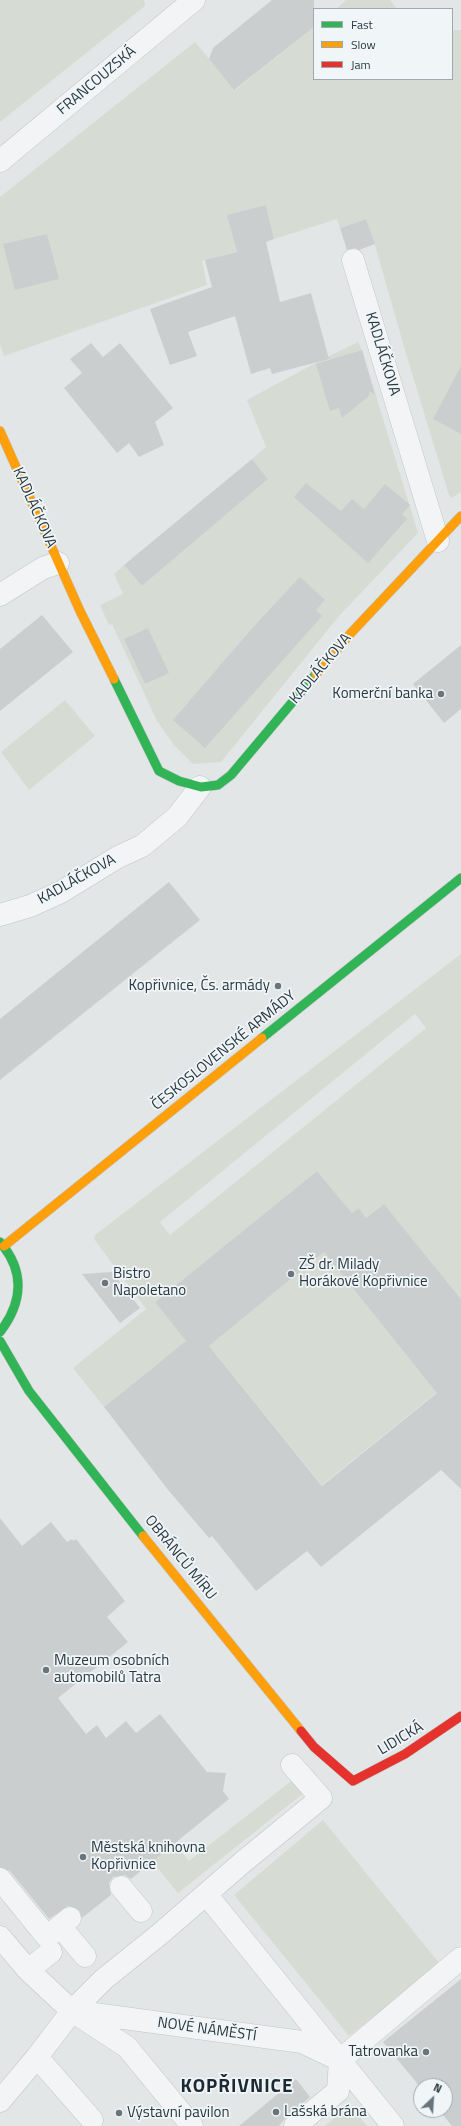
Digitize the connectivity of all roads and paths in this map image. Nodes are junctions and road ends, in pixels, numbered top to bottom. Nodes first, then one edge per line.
1 (194, 0) edge
2 (0, 161) edge
3 (353, 260) dead end
4 (0, 431) edge
5 (461, 516) edge
6 (438, 540) junction
7 (58, 563) junction
8 (0, 595) edge
9 (200, 787) junction
10 (461, 878) edge
11 (0, 915) edge
12 (2, 1244) edge
13 (0, 1332) edge
14 (0, 1341) edge
15 (461, 1716) edge
16 (292, 1765) dead end
17 (353, 1781) joint
18 (0, 1879) edge
19 (121, 1887) dead end
20 (206, 1894) junction
21 (149, 1921) junction
22 (62, 1936) junction
23 (0, 1937) edge
24 (461, 1958) edge
25 (94, 1966) junction
26 (28, 1970) junction
27 (72, 2011) junction
28 (37, 2057) junction
29 (340, 2060) junction
30 (0, 2101) edge
31 (92, 2120) dead end
32 (192, 2126) edge
33 (295, 2126) edge
34 (393, 2126) edge

1 - 2 street, FRANCOUZSKÁ
3 - 6 street, KADLÁČKOVA
4 - 7 street, KADLÁČKOVA
5 - 6 street, KADLÁČKOVA
6 - 9 street, KADLÁČKOVA
7 - 8 street, KADLÁČKOVA
7 - 9 street, KADLÁČKOVA
9 - 11 street, KADLÁČKOVA
10 - 12 street, ČESKOSLOVENSKÉ ARMÁDY
12 - 13 street
14 - 17 street, OBRÁNCŮ MÍRU
15 - 17 street, LIDICKÁ
16 - 20 street
18 - 22 street
19 - 21 street
20 - 21 street
20 - 29 street, NOVÉ NÁMĚSTÍ
21 - 25 street
22 - 25 street
22 - 26 street
23 - 26 street
24 - 29 street
25 - 27 street
26 - 27 street
27 - 28 street
27 - 29 street, NOVÉ NÁMĚSTÍ
27 - 32 street
28 - 30 street
28 - 31 street
29 - 33 street
29 - 34 street, NOVÉ NÁMĚSTÍ

